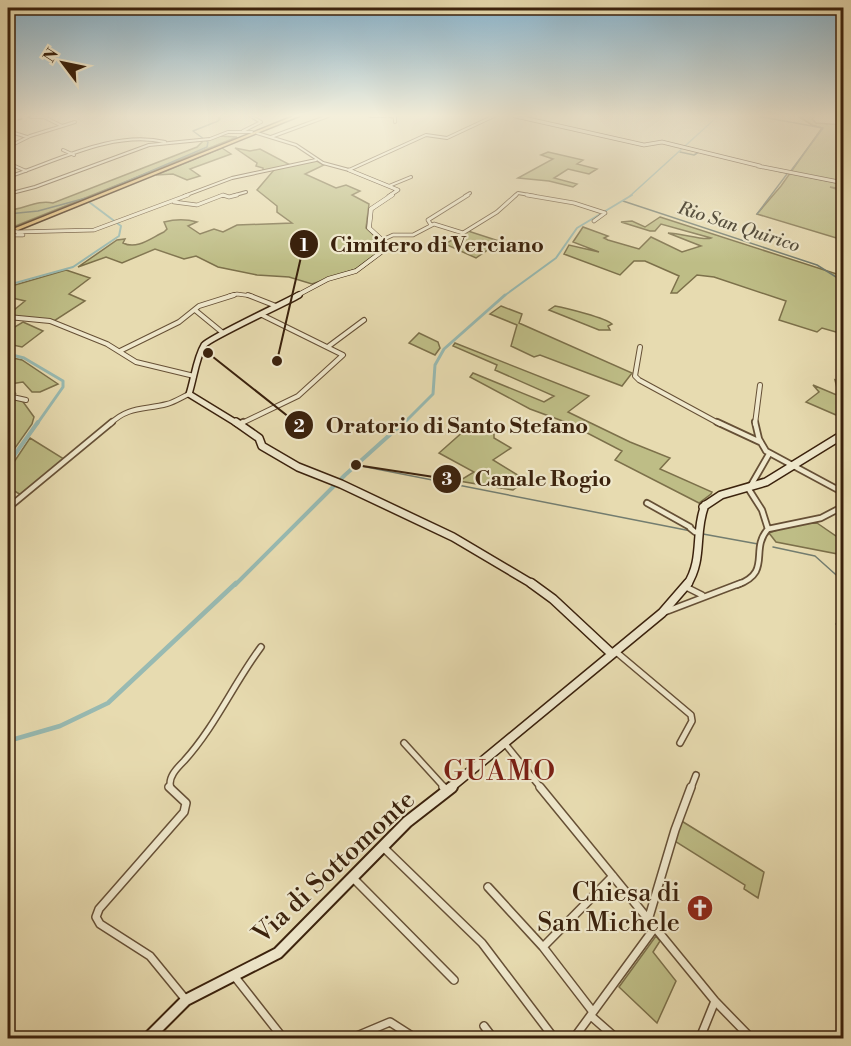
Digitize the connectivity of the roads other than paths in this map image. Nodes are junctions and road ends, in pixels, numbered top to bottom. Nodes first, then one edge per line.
1 (12, 165) edge
2 (45, 165) edge
3 (96, 165) edge
4 (174, 165) edge
5 (294, 165) edge
6 (332, 165) edge
7 (360, 165) edge
8 (754, 165) edge
9 (349, 170) junction
10 (26, 171) junction
11 (8, 177) edge
12 (411, 177) dead end
13 (843, 183) edge
14 (389, 186) junction
15 (246, 192) dead end
16 (470, 193) dead end
17 (8, 194) edge
18 (174, 202) junction
19 (594, 221) dead end
20 (431, 225) junction
21 (8, 232) edge
22 (52, 233) junction
23 (382, 240) junction
24 (276, 306) junction
25 (195, 310) junction
26 (262, 315) junction
27 (8, 316) edge
28 (364, 320) dead end
29 (223, 333) junction
30 (329, 346) junction
31 (640, 347) dead end
32 (120, 351) junction
33 (194, 376) junction
34 (760, 385) dead end
35 (189, 394) junction
36 (8, 396) edge
37 (26, 400) dead end
38 (239, 424) junction
39 (843, 434) edge
40 (760, 442) junction
41 (769, 454) junction
42 (794, 464) junction
43 (749, 488) junction
44 (843, 493) edge
45 (647, 503) dead end
46 (705, 505) junction
47 (843, 507) edge
48 (8, 508) edge
49 (692, 529) junction
50 (768, 529) junction
51 (696, 564) junction
52 (685, 589) junction
53 (702, 595) junction
54 (695, 598) junction
55 (662, 613) junction
56 (261, 647) dead end
57 (614, 653) junction
58 (404, 743) dead end
59 (680, 743) dead end
60 (506, 745) junction
61 (696, 775) dead end
62 (447, 791) junction
63 (382, 846) junction
64 (613, 876) junction
65 (353, 878) junction
66 (488, 887) dead end
67 (649, 918) junction
68 (656, 926) junction
69 (543, 947) junction
70 (235, 977) junction
71 (454, 980) dead end
72 (186, 1000) junction
73 (716, 1001) junction
74 (592, 1014) junction
75 (484, 1026) dead end
76 (148, 1038) edge
77 (283, 1038) edge
78 (352, 1038) edge
79 (415, 1038) edge
80 (493, 1038) edge
81 (554, 1038) edge
82 (574, 1038) edge
83 (616, 1038) edge
84 (700, 1038) edge
85 (751, 1038) edge

1 - 10 street
2 - 10 street
3 - 17 street
4 - 21 highway
5 - 18 street
6 - 9 street
7 - 9 street
8 - 13 street
9 - 14 street
10 - 11 street
12 - 14 street
14 - 23 street
15 - 18 street
16 - 20 street
18 - 22 street
19 - 20 street
20 - 23 street
21 - 22 street
21 - 22 street, bridge
23 - 24 street
24 - 25 street
24 - 26 street
25 - 29 street
25 - 32 street
26 - 29 street
26 - 30 street
27 - 32 street
28 - 30 street
29 - 33 street
30 - 38 street
31 - 40 street
32 - 33 street
33 - 35 street
34 - 40 street
35 - 38 street
35 - 48 street
36 - 37 street
38 - 57 street
39 - 42 street
40 - 41 street
41 - 42 street
41 - 43 street
42 - 43 street
42 - 44 street
43 - 46 street
43 - 50 street
45 - 49 street
46 - 49 street, Via di Sottomonte
46 - 51 street, Via di Sottomonte
47 - 50 street
49 - 51 street, Via di Sottomonte
50 - 53 street
51 - 52 street, Via di Sottomonte
52 - 53 street
52 - 54 street
52 - 55 street, Via di Sottomonte
53 - 54 street
54 - 55 street
55 - 57 street, Via di Sottomonte
56 - 72 street
57 - 59 street
57 - 60 street, Via di Sottomonte
58 - 62 street
60 - 62 street, Via di Sottomonte
60 - 64 street
61 - 67 street
62 - 63 street, Via di Sottomonte
63 - 65 street, Via di Sottomonte
63 - 81 street
64 - 67 street
64 - 69 street
65 - 70 street, Via di Sottomonte
65 - 71 street
66 - 69 street
67 - 68 street
68 - 73 street
68 - 74 street
69 - 74 street
70 - 72 street, Via di Sottomonte
70 - 77 street
72 - 76 street, Via di Sottomonte
73 - 84 street
73 - 85 street
74 - 82 street
74 - 83 street
75 - 80 street
78 - 79 street

